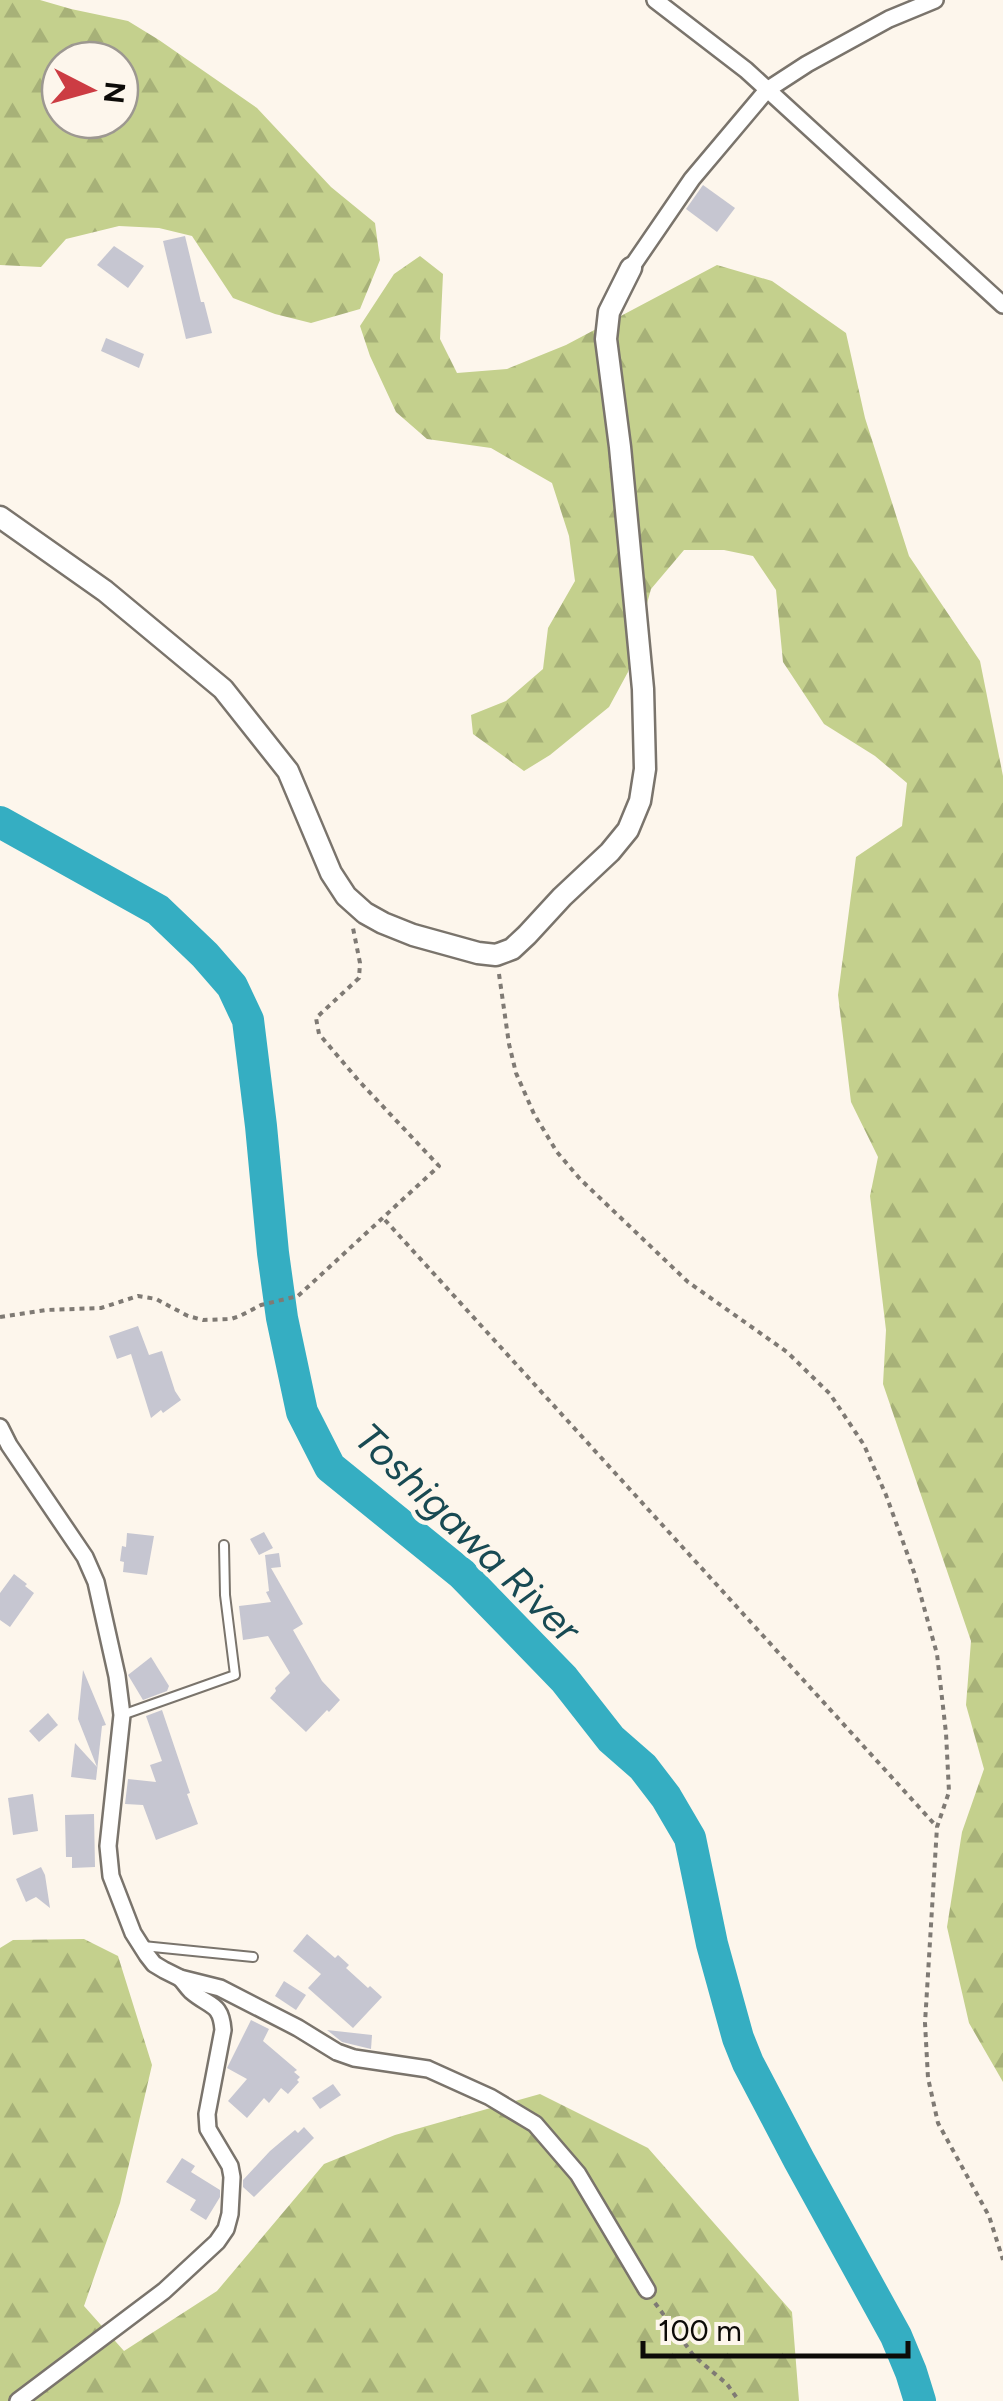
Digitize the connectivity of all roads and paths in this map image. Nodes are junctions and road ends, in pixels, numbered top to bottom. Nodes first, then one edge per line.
1 (655, 0) edge
2 (935, 0) edge
3 (767, 90) junction
4 (631, 268) joint
5 (1003, 304) edge
6 (0, 517) edge
7 (353, 929) dead end
8 (496, 955) junction
9 (384, 1219) junction
10 (0, 1317) edge
11 (0, 1427) edge
12 (224, 1545) dead end
13 (122, 1715) junction
14 (938, 1827) junction
15 (141, 1946) junction
16 (253, 1957) dead end
17 (180, 1978) junction
18 (1003, 2260) edge
19 (648, 2290) joint
20 (18, 2401) edge
21 (739, 2401) edge

1 - 3 street
2 - 3 street
3 - 4 street
3 - 5 street
4 - 8 street
6 - 8 street
7 - 9 path
8 - 14 path
9 - 10 path
9 - 14 path
11 - 13 street
12 - 13 lane
13 - 15 street
14 - 18 path
15 - 16 lane
15 - 17 street
17 - 19 street
17 - 20 street
19 - 21 path

